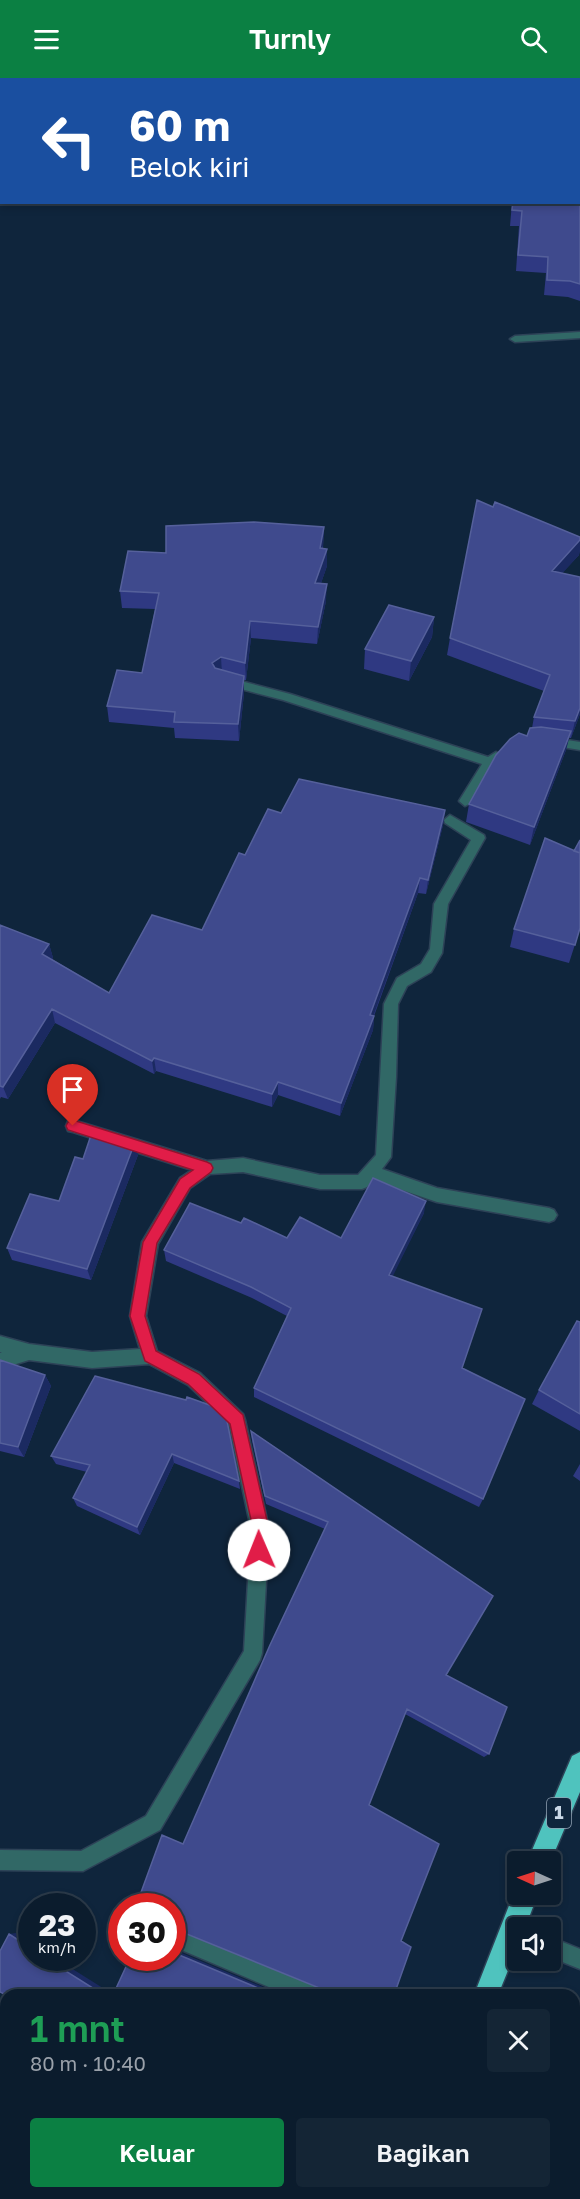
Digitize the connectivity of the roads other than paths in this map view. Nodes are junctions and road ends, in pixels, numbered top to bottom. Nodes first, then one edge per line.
1 (580, 335) edge
2 (515, 339) dead end
3 (221, 680) edge
4 (537, 739) edge
5 (508, 745) edge
6 (580, 746) edge
7 (490, 762) junction
8 (465, 801) dead end
9 (450, 820) dead end
10 (73, 1126) dead end
11 (207, 1168) junction
12 (371, 1172) junction
13 (549, 1215) dead end
14 (0, 1344) edge
15 (29, 1352) junction
16 (150, 1356) junction
17 (0, 1362) edge
18 (580, 1764) edge
19 (544, 1851) edge
20 (0, 1860) edge
21 (186, 1942) edge
22 (507, 1948) edge
23 (561, 1951) edge
24 (580, 1959) edge
25 (299, 1989) edge
26 (489, 1989) edge

1 - 2 street
3 - 7 street
4 - 6 street
5 - 7 street
7 - 8 street
9 - 12 street
10 - 11 street
11 - 12 street
11 - 16 street
12 - 13 street
14 - 15 street
15 - 16 street
15 - 17 street
16 - 20 street
18 - 19 highway, 1
21 - 25 street
22 - 26 highway
23 - 24 street

